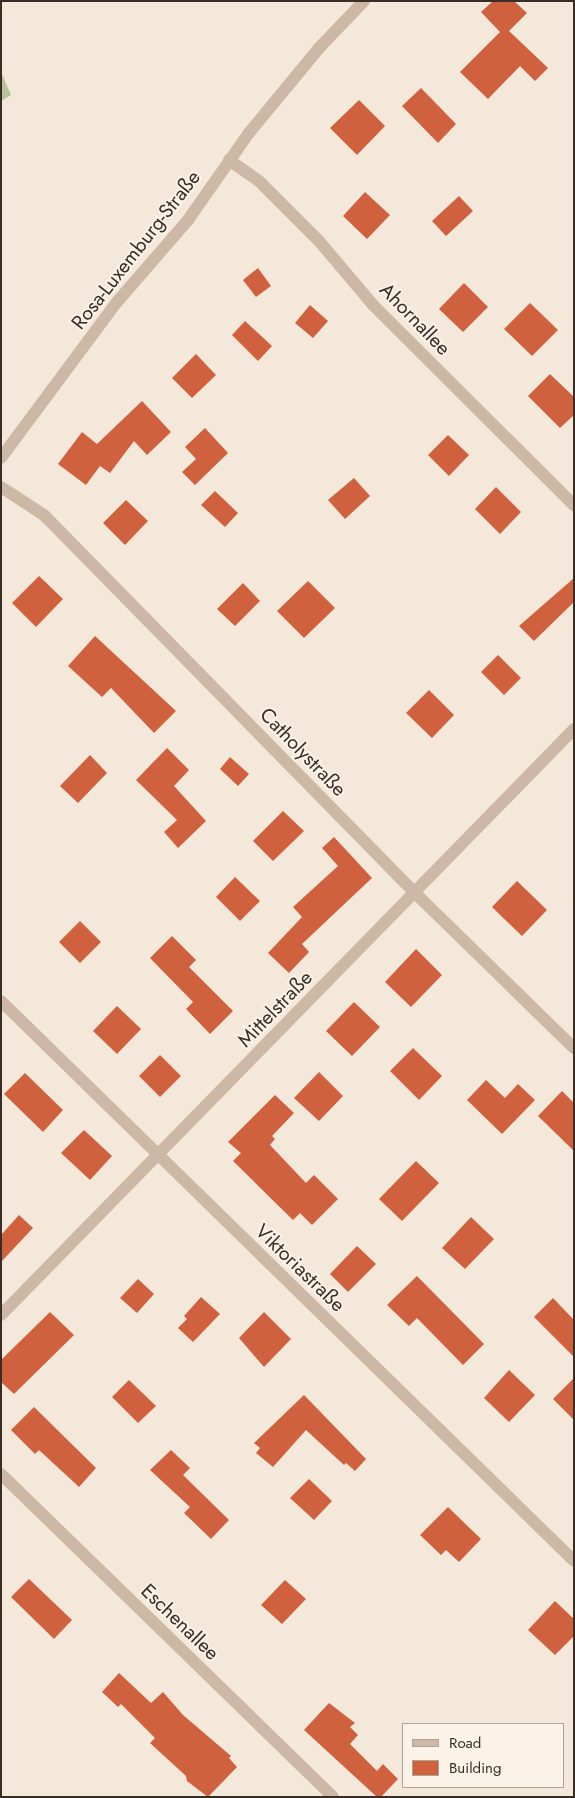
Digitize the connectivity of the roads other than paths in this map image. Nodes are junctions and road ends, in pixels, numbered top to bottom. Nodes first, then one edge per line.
1 (364, 1) edge
2 (229, 160) junction
3 (1, 458) edge
4 (1, 487) edge
5 (574, 505) edge
6 (574, 729) edge
7 (415, 893) junction
8 (1, 1002) edge
9 (574, 1048) edge
10 (158, 1156) junction
11 (1, 1315) edge
12 (1, 1474) edge
13 (574, 1561) edge
14 (333, 1797) edge

1 - 2 street, Rosa-Luxemburg-Straße
2 - 3 street, Rosa-Luxemburg-Straße
2 - 5 street, Ahornallee
4 - 7 street, Catholystraße
6 - 7 street, Mittelstraße
7 - 9 street, Catholystraße
7 - 10 street, Mittelstraße
8 - 10 street, Viktoriastraße
10 - 11 street, Mittelstraße
10 - 13 street, Viktoriastraße
12 - 14 street, Eschenallee

